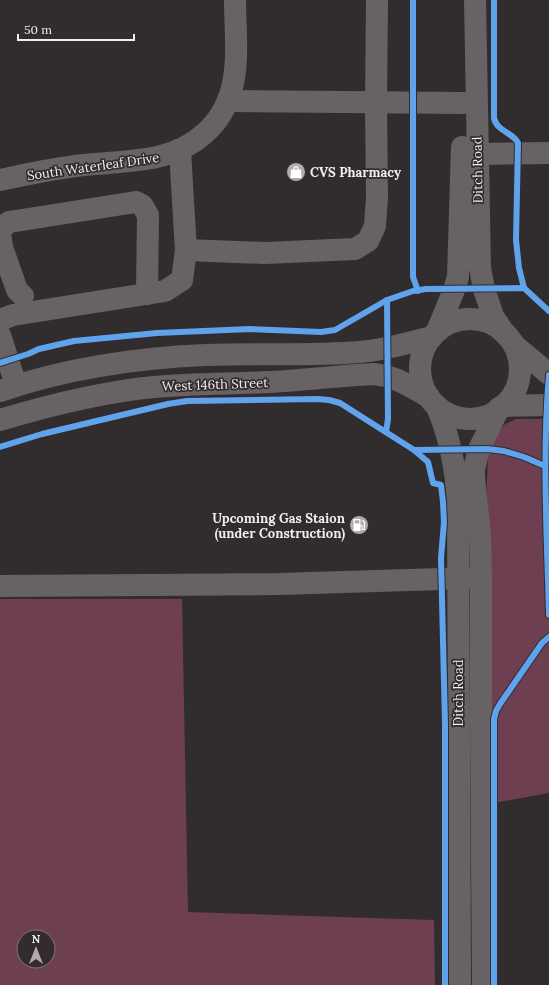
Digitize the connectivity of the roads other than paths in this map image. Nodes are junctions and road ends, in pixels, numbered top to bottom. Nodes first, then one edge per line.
1 (235, 0) edge
2 (377, 0) edge
3 (461, 0) edge
4 (474, 0) edge
5 (228, 101) junction
6 (376, 103) junction
7 (463, 103) junction
8 (180, 151) junction
9 (549, 153) edge
10 (476, 154) junction
11 (0, 180) edge
12 (0, 234) edge
13 (186, 250) junction
14 (147, 294) junction
15 (25, 305) junction
16 (0, 320) edge
17 (434, 334) junction
18 (0, 335) edge
19 (509, 340) junction
20 (549, 374) edge
21 (8, 388) edge
22 (432, 401) junction
23 (549, 405) edge
24 (501, 407) junction
25 (0, 420) edge
26 (459, 578) junction
27 (481, 578) junction
28 (0, 586) edge
29 (460, 985) edge
30 (483, 985) edge

1 - 5 street, South Waterleaf Drive
2 - 6 street
3 - 7 street, Ditch Road
4 - 10 street, Ditch Road
5 - 6 street
5 - 8 street, South Waterleaf Drive
6 - 7 street
6 - 13 street
7 - 17 street, Ditch Road
8 - 11 street, South Waterleaf Drive
8 - 13 street
9 - 10 street
10 - 19 street, Ditch Road
12 - 14 street
12 - 15 street
13 - 14 street
14 - 15 street
15 - 16 street
17 - 19 main road
17 - 21 main road
17 - 22 main road
18 - 21 street
19 - 20 main road
19 - 24 main road
22 - 24 main road
22 - 25 main road, West 146th Street
22 - 26 street, Ditch Road
23 - 24 main road
24 - 27 street, Ditch Road
26 - 27 street
26 - 28 street
26 - 29 street, Ditch Road
27 - 30 street, Ditch Road

